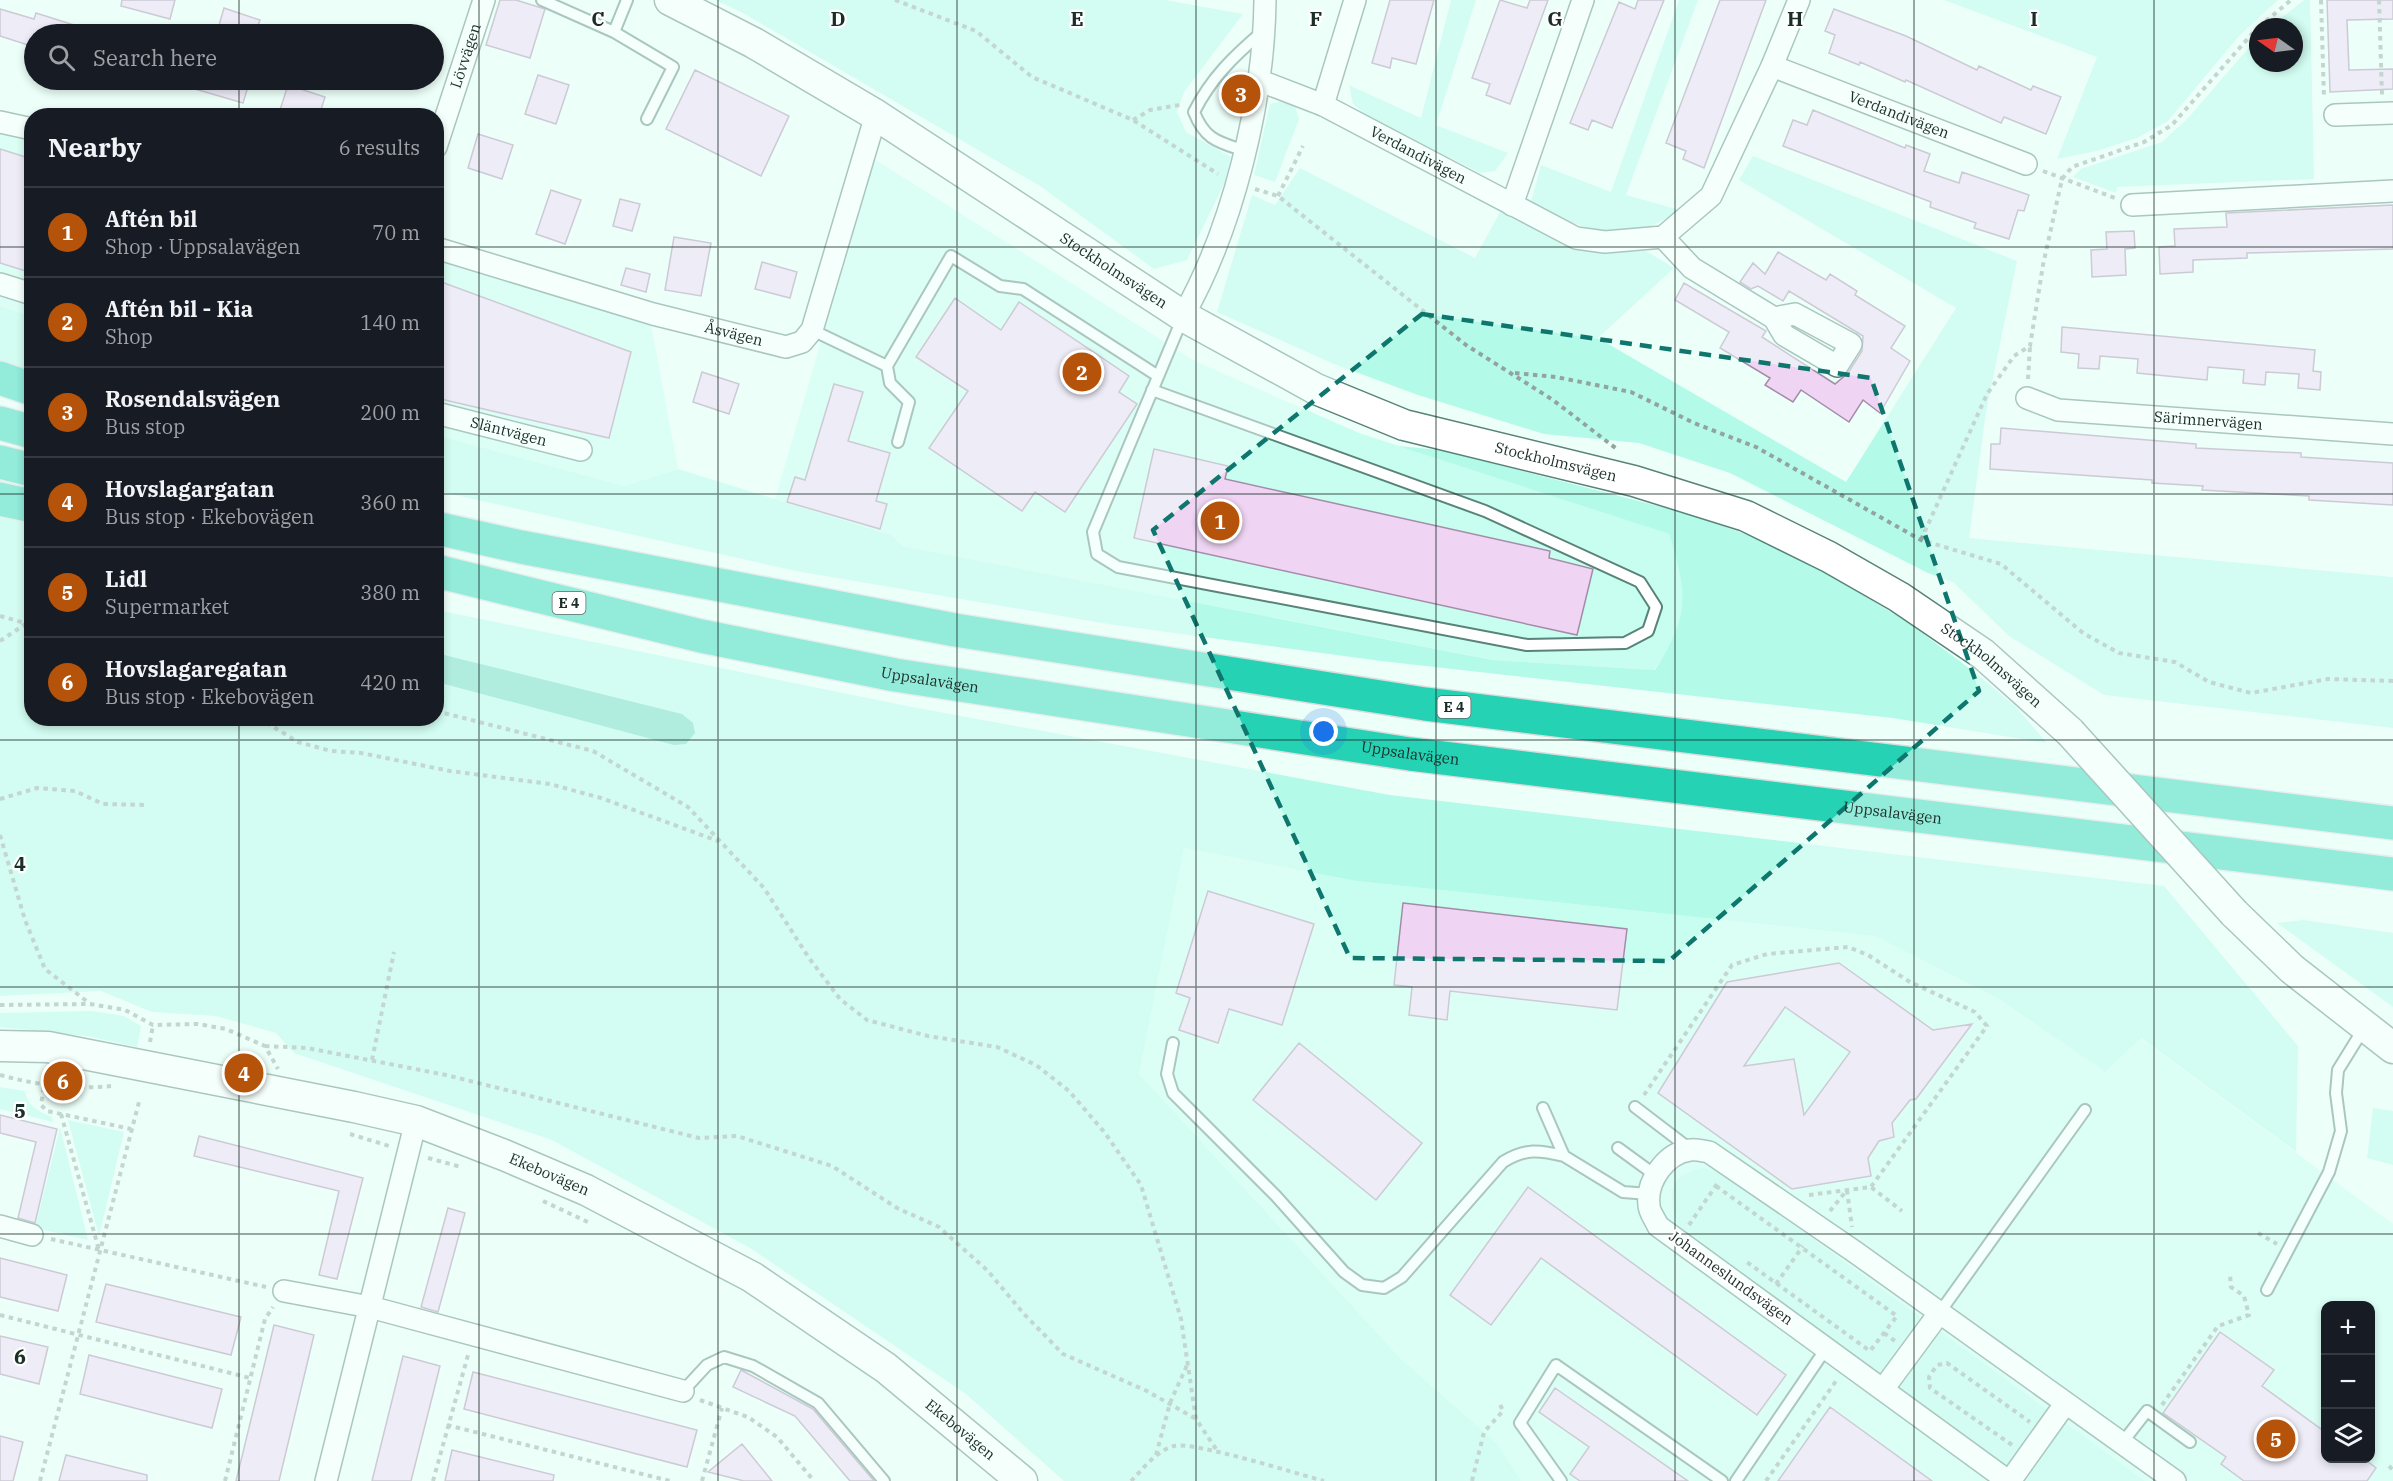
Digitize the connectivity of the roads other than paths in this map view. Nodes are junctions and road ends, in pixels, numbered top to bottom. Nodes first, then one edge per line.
1 (484, 0) edge
2 (542, 0) edge
3 (627, 0) edge
4 (669, 0) edge
5 (1264, 0) edge
6 (1355, 0) edge
7 (1583, 0) edge
8 (1799, 0) edge
9 (1264, 29) junction
10 (614, 32) junction
11 (1772, 66) junction
12 (1258, 80) junction
13 (1323, 105) junction
14 (876, 114) junction
15 (2388, 114) edge
16 (2335, 115) road end
17 (647, 119) dead end
18 (0, 122) edge
19 (444, 122) edge
20 (24, 127) edge
21 (1245, 151) junction
22 (2026, 164) dead end
23 (2393, 191) edge
24 (1512, 205) junction
25 (2132, 205) road end
26 (1663, 237) junction
27 (444, 250) edge
28 (0, 284) edge
29 (24, 292) edge
30 (1184, 316) junction
31 (1774, 318) dead end
32 (812, 330) junction
33 (887, 366) junction
34 (1158, 376) junction
35 (0, 378) edge
36 (24, 386) edge
37 (1152, 390) junction
38 (2027, 398) road end
39 (444, 415) edge
40 (0, 423) edge
41 (24, 430) edge
42 (2393, 434) edge
43 (898, 442) dead end
44 (581, 450) dead end
45 (0, 462) edge
46 (24, 468) edge
47 (0, 499) edge
48 (24, 504) edge
49 (444, 523) edge
50 (444, 530) edge
51 (521, 547) junction
52 (444, 573) edge
53 (444, 594) edge
54 (701, 636) junction
55 (2393, 823) edge
56 (2393, 874) edge
57 (2365, 1027) junction
58 (2393, 1042) edge
59 (1173, 1043) dead end
60 (0, 1046) edge
61 (2393, 1048) edge
62 (1635, 1107) road end
63 (1543, 1108) dead end
64 (2085, 1110) dead end
65 (416, 1121) junction
66 (1618, 1148) dead end
67 (1691, 1149) junction
68 (1564, 1156) junction
69 (1652, 1184) junction
70 (0, 1226) edge
71 (32, 1235) road end
72 (2267, 1290) dead end
73 (284, 1291) road end
74 (370, 1307) junction
75 (1940, 1312) junction
76 (1827, 1347) junction
77 (1884, 1388) junction
78 (683, 1391) joint
79 (2065, 1404) junction
80 (2190, 1442) dead end
81 (2122, 1443) junction
82 (326, 1481) edge
83 (884, 1481) edge
84 (1022, 1481) edge
85 (1561, 1481) edge
86 (1722, 1481) edge
87 (1736, 1481) edge
88 (2009, 1481) edge
89 (2175, 1481) edge

1 - 19 street, Lövvägen
2 - 10 lane
3 - 10 lane
4 - 14 main road, Stockholmsvägen
5 - 9 street
6 - 13 street
7 - 24 street
8 - 11 street
9 - 12 street
9 - 21 lane
10 - 17 lane
11 - 22 street, Verdandivägen
11 - 26 street
12 - 13 street, Verdandivägen
12 - 21 street
13 - 24 street, Verdandivägen
14 - 30 main road, Stockholmsvägen
14 - 32 street
15 - 16 street
18 - 20 street
21 - 30 street
23 - 25 street
24 - 26 street, Verdandivägen
26 - 31 street
27 - 32 street, Åsvägen
28 - 29 street
30 - 34 lane
30 - 57 main road, Stockholmsvägen, bridge
32 - 33 lane
33 - 34 lane
33 - 43 lane
34 - 37 lane
35 - 36 highway
37 - 37 lane
38 - 42 street, Särimnervägen
39 - 44 street, Släntvägen
40 - 41 highway
45 - 46 highway
47 - 48 highway
49 - 51 highway
50 - 51 highway, E 4
51 - 55 highway, E 4
52 - 54 highway, Uppsalavägen / E 4
53 - 54 highway
54 - 56 highway, Uppsalavägen / E 4
57 - 58 main road, Stockholmsvägen
57 - 61 main road, Stockholmsvägen
57 - 72 lane
59 - 68 lane
60 - 65 main road, Ekebovägen
62 - 67 lane
63 - 68 lane
64 - 75 lane
65 - 74 street
65 - 84 main road, Ekebovägen
66 - 69 lane
67 - 69 street
67 - 75 street
68 - 69 lane
69 - 76 street, Johanneslundsvägen
70 - 71 street
73 - 74 street
74 - 78 street
74 - 82 street
75 - 77 street
75 - 79 street
76 - 77 street, Johanneslundsvägen
76 - 87 lane
77 - 88 street, Johanneslundsvägen
78 - 83 lane
79 - 81 street
79 - 88 street
80 - 81 lane
81 - 89 street
85 - 86 lane

